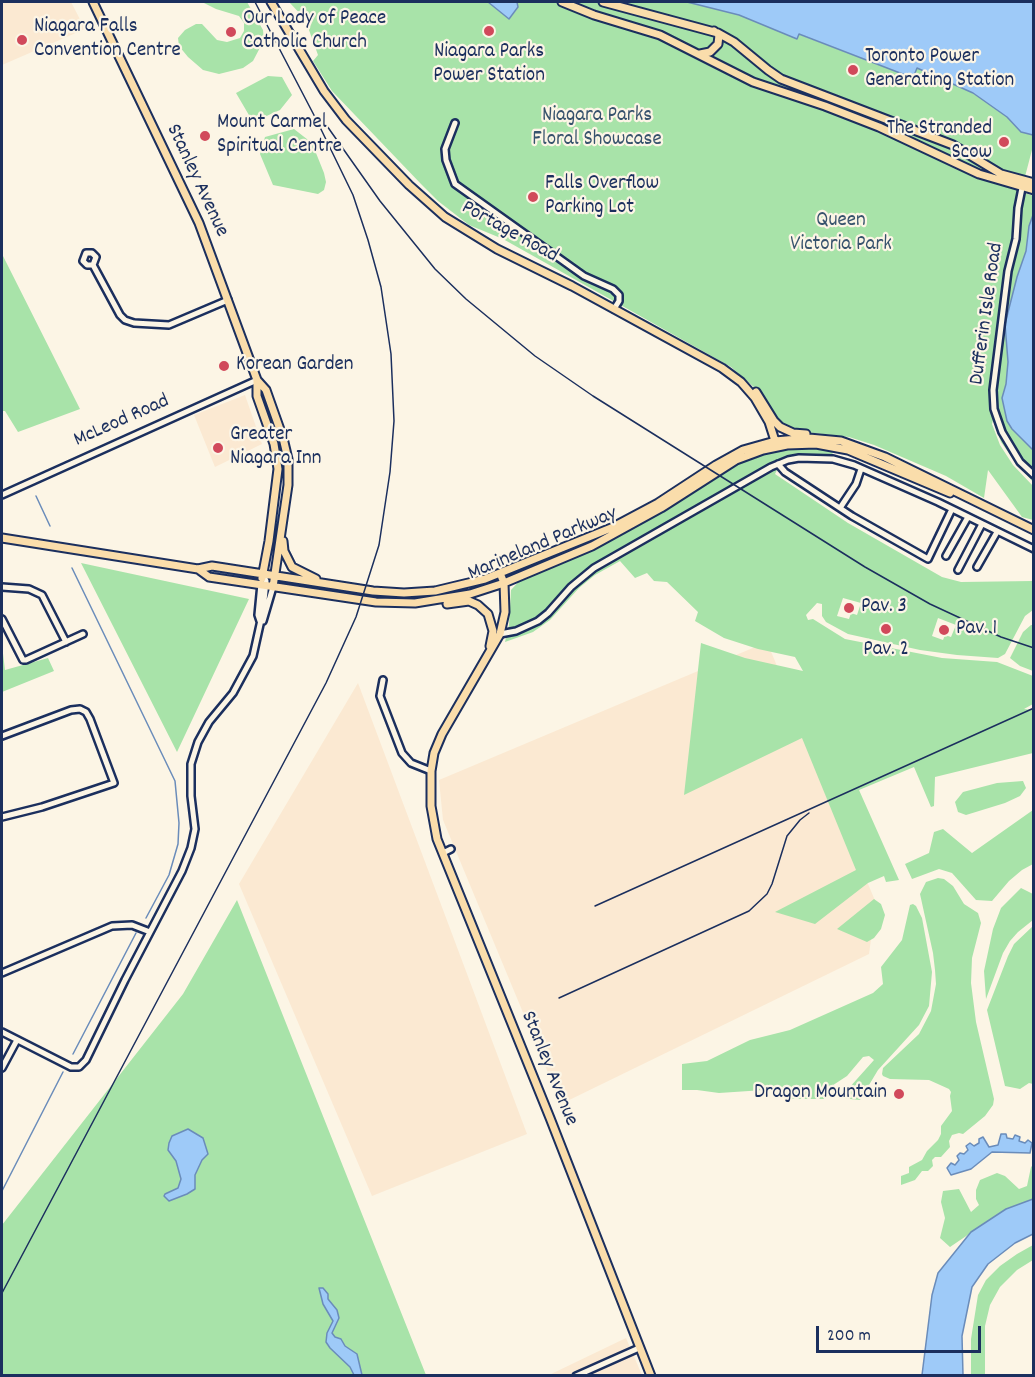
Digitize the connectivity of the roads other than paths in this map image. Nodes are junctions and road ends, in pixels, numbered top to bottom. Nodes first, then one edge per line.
1 (93, 2) edge
2 (271, 2) edge
3 (562, 2) edge
4 (603, 2) edge
5 (714, 31) junction
6 (697, 53) junction
7 (455, 123) dead end
8 (1034, 183) edge
9 (1023, 185) junction
10 (1034, 190) edge
11 (93, 265) dead end
12 (228, 300) junction
13 (614, 309) junction
14 (694, 352) junction
15 (257, 380) junction
16 (776, 444) junction
17 (778, 464) junction
18 (905, 465) junction
19 (861, 468) junction
20 (1034, 475) edge
21 (2, 495) edge
22 (978, 504) junction
23 (840, 508) junction
24 (952, 509) junction
25 (968, 517) junction
26 (982, 524) junction
27 (1034, 530) edge
28 (997, 532) junction
29 (282, 533) junction
30 (2, 538) edge
31 (1034, 549) edge
32 (946, 556) dead end
33 (977, 567) dead end
34 (198, 569) junction
35 (958, 570) dead end
36 (500, 573) junction
37 (263, 574) junction
38 (274, 576) junction
39 (504, 583) junction
40 (329, 584) junction
41 (266, 586) junction
42 (2, 587) edge
43 (376, 602) junction
44 (2, 619) edge
45 (261, 625) junction
46 (83, 634) dead end
47 (500, 634) junction
48 (66, 642) junction
49 (488, 655) junction
50 (383, 680) dead end
51 (2, 736) edge
52 (431, 771) junction
53 (2, 817) edge
54 (451, 849) dead end
55 (443, 853) junction
56 (150, 932) junction
57 (2, 973) edge
58 (2, 1032) edge
59 (17, 1040) junction
60 (2, 1068) edge
61 (639, 1348) junction
62 (576, 1376) edge
63 (651, 1376) edge

1 - 12 main road, Stanley Avenue
2 - 13 main road, Portage Road
3 - 6 main road
4 - 5 main road
5 - 6 main road
5 - 9 main road
6 - 9 main road
7 - 13 street
8 - 9 main road
9 - 10 main road
9 - 20 street, Dufferin Isle Road
11 - 12 street
12 - 15 main road, Stanley Avenue
13 - 14 main road, Portage Road
14 - 16 main road, Portage Road
14 - 18 main road
15 - 21 street, McLeod Road
15 - 29 main road, Stanley Avenue
15 - 37 main road, Stanley Avenue
16 - 18 main road
16 - 22 main road
16 - 36 main road, Marineland Parkway
16 - 39 main road, Marineland Parkway
17 - 19 street, Marineland Parkway
17 - 23 street
17 - 47 street, Marineland Parkway
18 - 22 main road
19 - 23 street
19 - 24 street, Marineland Parkway
22 - 27 main road
23 - 24 street
24 - 25 street
25 - 26 street
25 - 32 street
26 - 28 street
26 - 35 street
28 - 31 street
28 - 33 street
29 - 38 main road, Stanley Avenue
29 - 40 main road
30 - 34 main road, Marineland Parkway
34 - 37 main road, Marineland Parkway
34 - 41 main road, Marineland Parkway
36 - 39 main road, Stanley Avenue
36 - 40 main road, Marineland Parkway
37 - 38 main road, Marineland Parkway
37 - 41 main road, Stanley Avenue
38 - 40 main road, Marineland Parkway
38 - 41 main road, Stanley Avenue
39 - 43 main road, Marineland Parkway
39 - 47 main road, Stanley Avenue
41 - 43 main road, Marineland Parkway
41 - 45 street
41 - 45 street
42 - 48 street
43 - 49 main road
44 - 48 street
45 - 56 street
46 - 48 street
47 - 49 main road, Stanley Avenue
49 - 52 main road, Stanley Avenue
50 - 52 street
51 - 53 street
52 - 55 main road, Stanley Avenue
54 - 55 street
55 - 61 main road, Stanley Avenue
56 - 57 street
56 - 59 street
58 - 59 street
59 - 60 street
61 - 62 street
61 - 63 main road, Stanley Avenue

